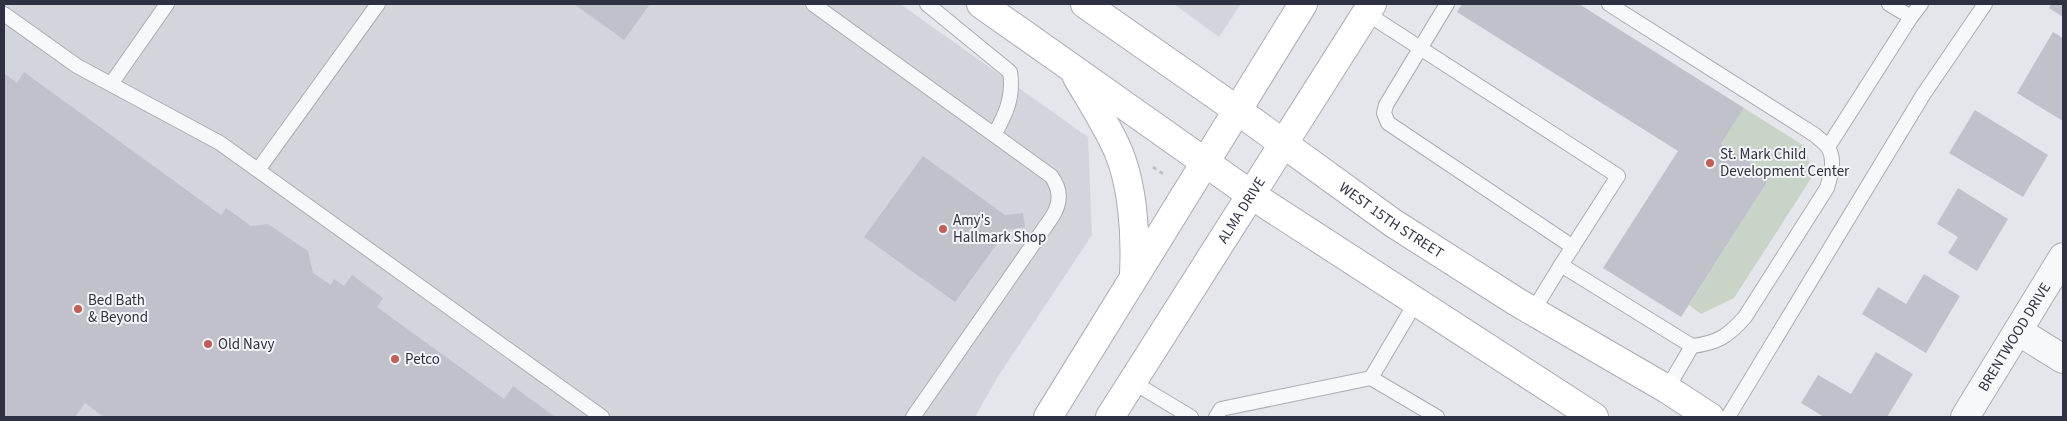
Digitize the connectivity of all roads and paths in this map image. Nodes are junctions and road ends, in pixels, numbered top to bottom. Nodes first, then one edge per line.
1 (167, 4) edge
2 (378, 4) edge
3 (813, 4) edge
4 (928, 4) edge
5 (981, 4) edge
6 (1085, 4) edge
7 (1302, 4) edge
8 (1447, 4) edge
9 (1609, 4) edge
10 (1890, 4) edge
11 (1921, 4) edge
12 (1985, 4) edge
13 (1369, 9) edge
14 (4, 14) edge
15 (1911, 17) junction
16 (1420, 49) junction
17 (1072, 69) junction
18 (111, 84) junction
19 (1237, 110) junction
20 (994, 135) junction
21 (1282, 143) junction
22 (1828, 147) junction
23 (1204, 162) junction
24 (258, 170) junction
25 (1250, 194) junction
26 (1573, 247) junction
27 (2063, 257) edge
28 (1561, 266) junction
29 (1134, 275) junction
30 (1416, 302) junction
31 (1533, 311) junction
32 (2018, 331) junction
33 (1692, 346) junction
34 (2063, 359) edge
35 (1370, 378) junction
36 (1131, 382) junction
37 (1668, 389) junction
38 (602, 417) edge
39 (913, 417) edge
40 (1048, 417) edge
41 (1110, 417) edge
42 (1191, 417) edge
43 (1216, 417) edge
44 (1437, 417) edge
45 (1594, 417) edge
46 (1710, 417) edge
47 (1728, 417) edge
48 (1965, 417) edge

1 - 18 lane
2 - 24 lane
3 - 20 lane
4 - 20 lane
5 - 17 main road
6 - 19 main road, WEST 15TH STREET
7 - 19 main road
8 - 16 lane
9 - 22 lane
10 - 15 lane
11 - 15 lane
12 - 47 lane
13 - 16 lane
13 - 21 main road, ALMA DRIVE
14 - 18 lane
15 - 22 lane
16 - 26 lane
16 - 26 lane
17 - 23 main road
17 - 29 main road
18 - 24 lane
19 - 21 main road, WEST 15TH STREET
19 - 23 main road
20 - 39 lane
21 - 25 main road, ALMA DRIVE
21 - 31 main road, WEST 15TH STREET
22 - 33 lane
23 - 25 main road
23 - 29 main road
24 - 38 lane
25 - 30 main road
25 - 36 main road, ALMA DRIVE
26 - 28 lane
27 - 32 street, BRENTWOOD DRIVE
28 - 31 lane
28 - 33 lane
29 - 40 main road
30 - 35 lane
30 - 45 main road
31 - 37 main road, WEST 15TH STREET
32 - 34 street
32 - 48 street, BRENTWOOD DRIVE
33 - 37 lane
35 - 43 lane
35 - 44 lane
36 - 41 main road, ALMA DRIVE
36 - 42 lane
37 - 46 main road, WEST 15TH STREET

